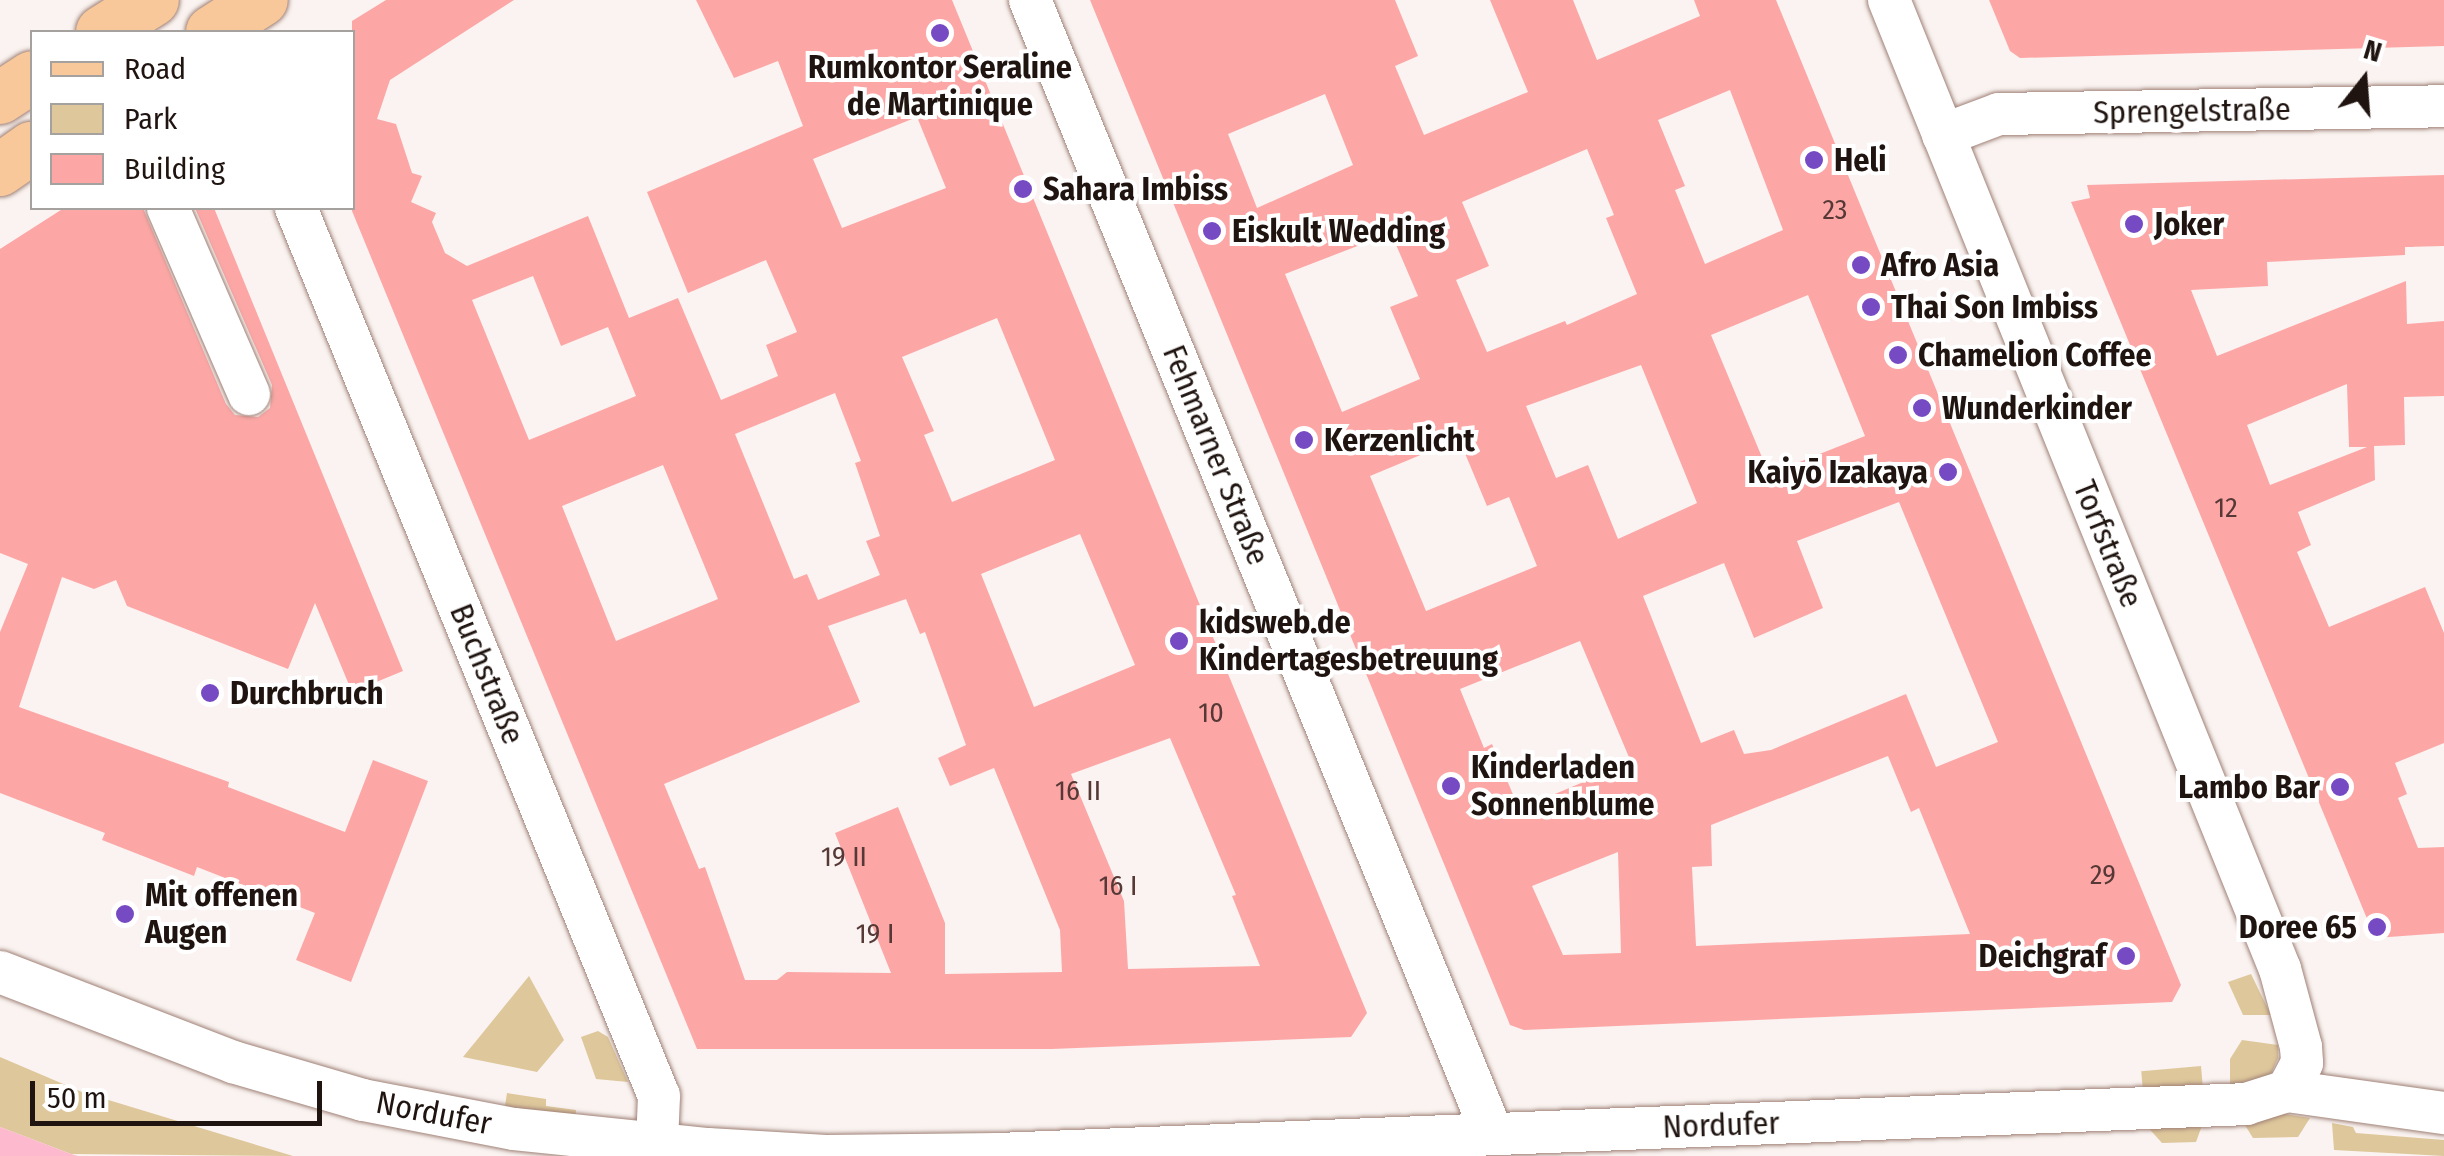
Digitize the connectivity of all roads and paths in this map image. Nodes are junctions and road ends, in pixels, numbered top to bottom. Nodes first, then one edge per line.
1 (154, 0) edge
2 (262, 0) edge
3 (1030, 0) edge
4 (1888, 0) edge
5 (105, 30) edge
6 (216, 30) edge
7 (30, 78) edge
8 (0, 98) edge
9 (2444, 106) edge
10 (1944, 135) junction
11 (30, 149) edge
12 (0, 170) edge
13 (169, 210) edge
14 (297, 210) edge
15 (249, 394) dead end
16 (0, 972) edge
17 (2287, 1091) junction
18 (2444, 1113) edge
19 (1492, 1133) junction
20 (656, 1144) junction

1 - 5 main road
2 - 6 main road
3 - 19 street, Fehmarner Straße
4 - 10 street, Torfstraße
7 - 8 main road
9 - 10 street, Sprengelstraße
10 - 17 street, Torfstraße
11 - 12 main road
13 - 15 street
14 - 20 street, Buchstraße
16 - 20 street, Nordufer
17 - 18 street, Nordufer
17 - 19 street, Nordufer
19 - 20 street, Nordufer

